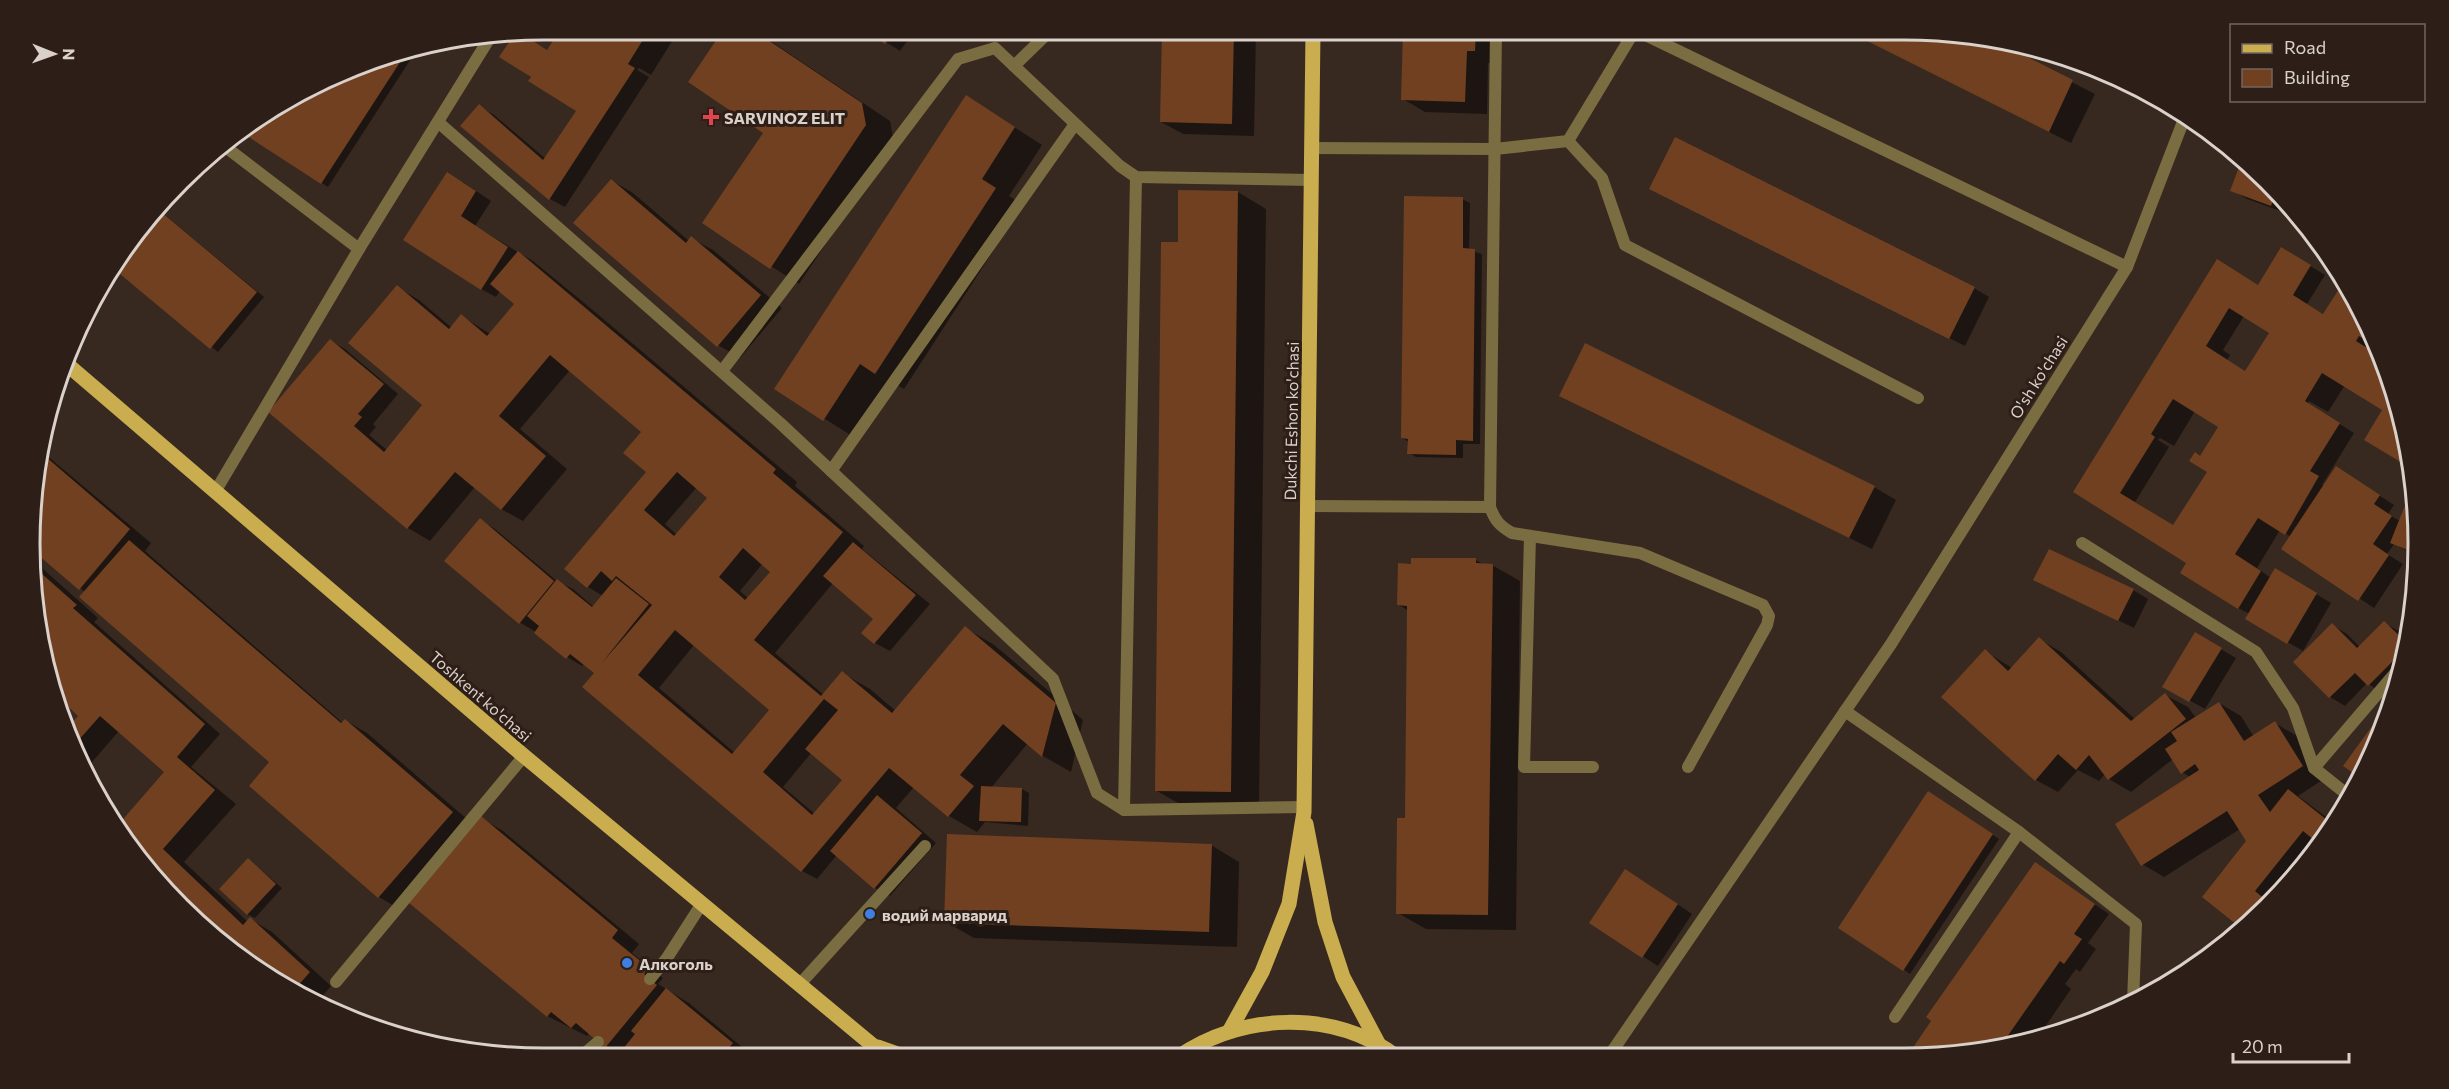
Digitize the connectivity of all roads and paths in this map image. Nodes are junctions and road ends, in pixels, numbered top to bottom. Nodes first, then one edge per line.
1 (1041, 40) edge
2 (1313, 40) edge
3 (1496, 40) edge
4 (1629, 40) edge
5 (1656, 40) edge
6 (486, 44) edge
7 (1014, 66) junction
8 (438, 122) junction
9 (2182, 123) edge
10 (1075, 124) junction
11 (1568, 141) junction
12 (1312, 148) junction
13 (1495, 149) junction
14 (231, 151) edge
15 (1136, 177) junction
16 (1312, 180) junction
17 (359, 249) junction
18 (2127, 267) junction
19 (72, 369) edge
20 (722, 371) junction
21 (1918, 398) dead end
22 (831, 471) junction
23 (215, 492) junction
24 (1307, 506) junction
25 (1490, 507) junction
26 (1530, 536) junction
27 (2082, 543) dead end
28 (2390, 680) edge
29 (1845, 711) junction
30 (524, 756) junction
31 (1593, 767) dead end
32 (1688, 767) dead end
33 (2314, 768) junction
34 (2343, 792) edge
35 (1124, 810) junction
36 (1304, 810) junction
37 (2019, 832) junction
38 (925, 846) dead end
39 (701, 905) junction
40 (650, 979) dead end
41 (336, 982) dead end
42 (801, 984) junction
43 (2133, 994) edge
44 (1895, 1017) dead end
45 (1230, 1030) junction
46 (598, 1042) dead end
47 (1378, 1043) junction
48 (876, 1046) joint
49 (591, 1048) edge
50 (882, 1048) edge
51 (1191, 1048) edge
52 (1385, 1048) edge
53 (1614, 1048) edge

1 - 7 street
2 - 12 main road, Dukchi Eshon ko'chasi
3 - 13 street
4 - 11 street
5 - 18 street
6 - 8 street
7 - 10 street
7 - 20 street
8 - 17 street
8 - 20 street
9 - 18 street, O'sh ko'chasi
10 - 15 street
10 - 22 street
11 - 13 street
11 - 21 street
12 - 13 street
12 - 16 main road, Dukchi Eshon ko'chasi
13 - 25 street
14 - 17 street
15 - 16 street
15 - 35 street
16 - 24 main road, Dukchi Eshon ko'chasi
17 - 23 street
18 - 29 street, O'sh ko'chasi
19 - 23 main road, Toshkent ko'chasi
20 - 22 street
22 - 35 street
23 - 30 main road, Toshkent ko'chasi
24 - 25 street
24 - 36 main road, Dukchi Eshon ko'chasi
25 - 26 street
26 - 31 street
26 - 32 street
27 - 33 street
28 - 33 street
29 - 37 street
29 - 53 street, O'sh ko'chasi
30 - 39 main road, Toshkent ko'chasi
30 - 41 street
33 - 34 street
35 - 36 street
36 - 45 main road
36 - 47 main road
37 - 43 street
37 - 44 street
38 - 42 street
39 - 40 street
39 - 42 main road, Toshkent ko'chasi
42 - 48 main road, Toshkent ko'chasi
45 - 47 main road
45 - 51 main road
46 - 49 street
47 - 52 main road
48 - 50 main road

